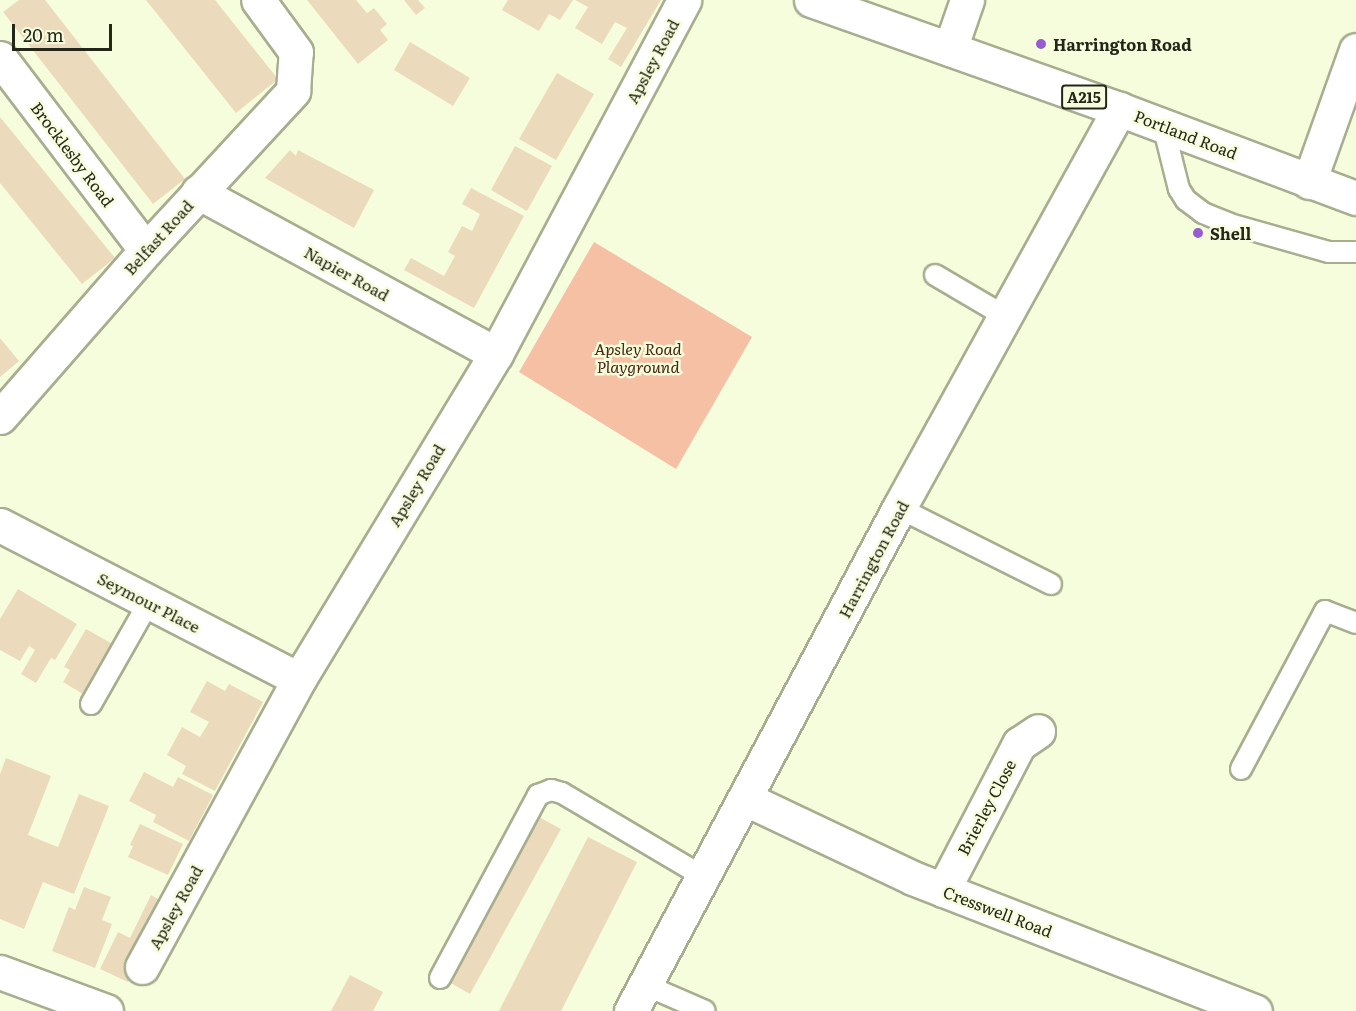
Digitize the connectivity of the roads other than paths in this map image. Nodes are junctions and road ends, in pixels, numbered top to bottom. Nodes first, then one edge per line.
1 (258, 0) edge
2 (684, 0) edge
3 (811, 0) edge
4 (967, 0) edge
5 (950, 49) junction
6 (1356, 50) edge
7 (0, 58) edge
8 (1119, 109) junction
9 (1163, 125) junction
10 (1309, 182) junction
11 (198, 192) junction
12 (1356, 198) edge
13 (146, 250) junction
14 (1356, 252) edge
15 (935, 275) dead end
16 (1005, 316) junction
17 (495, 354) junction
18 (0, 417) edge
19 (899, 508) junction
20 (0, 525) edge
21 (1052, 584) dead end
22 (149, 602) junction
23 (1356, 623) edge
24 (299, 679) junction
25 (92, 704) dead end
26 (1038, 731) dead end
27 (1241, 769) dead end
28 (746, 799) junction
29 (704, 877) junction
30 (943, 890) junction
31 (142, 968) dead end
32 (0, 972) edge
33 (440, 978) dead end
34 (638, 998) edge
35 (106, 1011) edge
36 (705, 1011) edge
37 (1255, 1011) edge

1 - 11 street, Belfast Road
2 - 17 street, Apsley Road
3 - 5 street, Portland Road / A215
4 - 5 street
5 - 8 street, Portland Road / A215
6 - 10 street
7 - 13 street, Brocklesby Road
8 - 9 street, Portland Road / A215
8 - 16 street, Harrington Road
9 - 10 street, Portland Road / A215
9 - 14 lane
10 - 12 street, Portland Road / A215
11 - 13 street, Belfast Road
11 - 17 street, Napier Road
13 - 18 street, Belfast Road
15 - 16 lane
16 - 19 street, Harrington Road
17 - 24 street, Apsley Road
19 - 21 lane
19 - 28 street, Harrington Road
20 - 22 street, Seymour Place
22 - 24 street, Seymour Place
22 - 25 lane
23 - 27 lane
24 - 31 street, Apsley Road
26 - 30 street, Brierley Close
28 - 29 street, Harrington Road
28 - 30 street, Cresswell Road
29 - 33 lane
29 - 34 street, Harrington Road
30 - 37 street, Cresswell Road
32 - 35 street
34 - 36 lane

